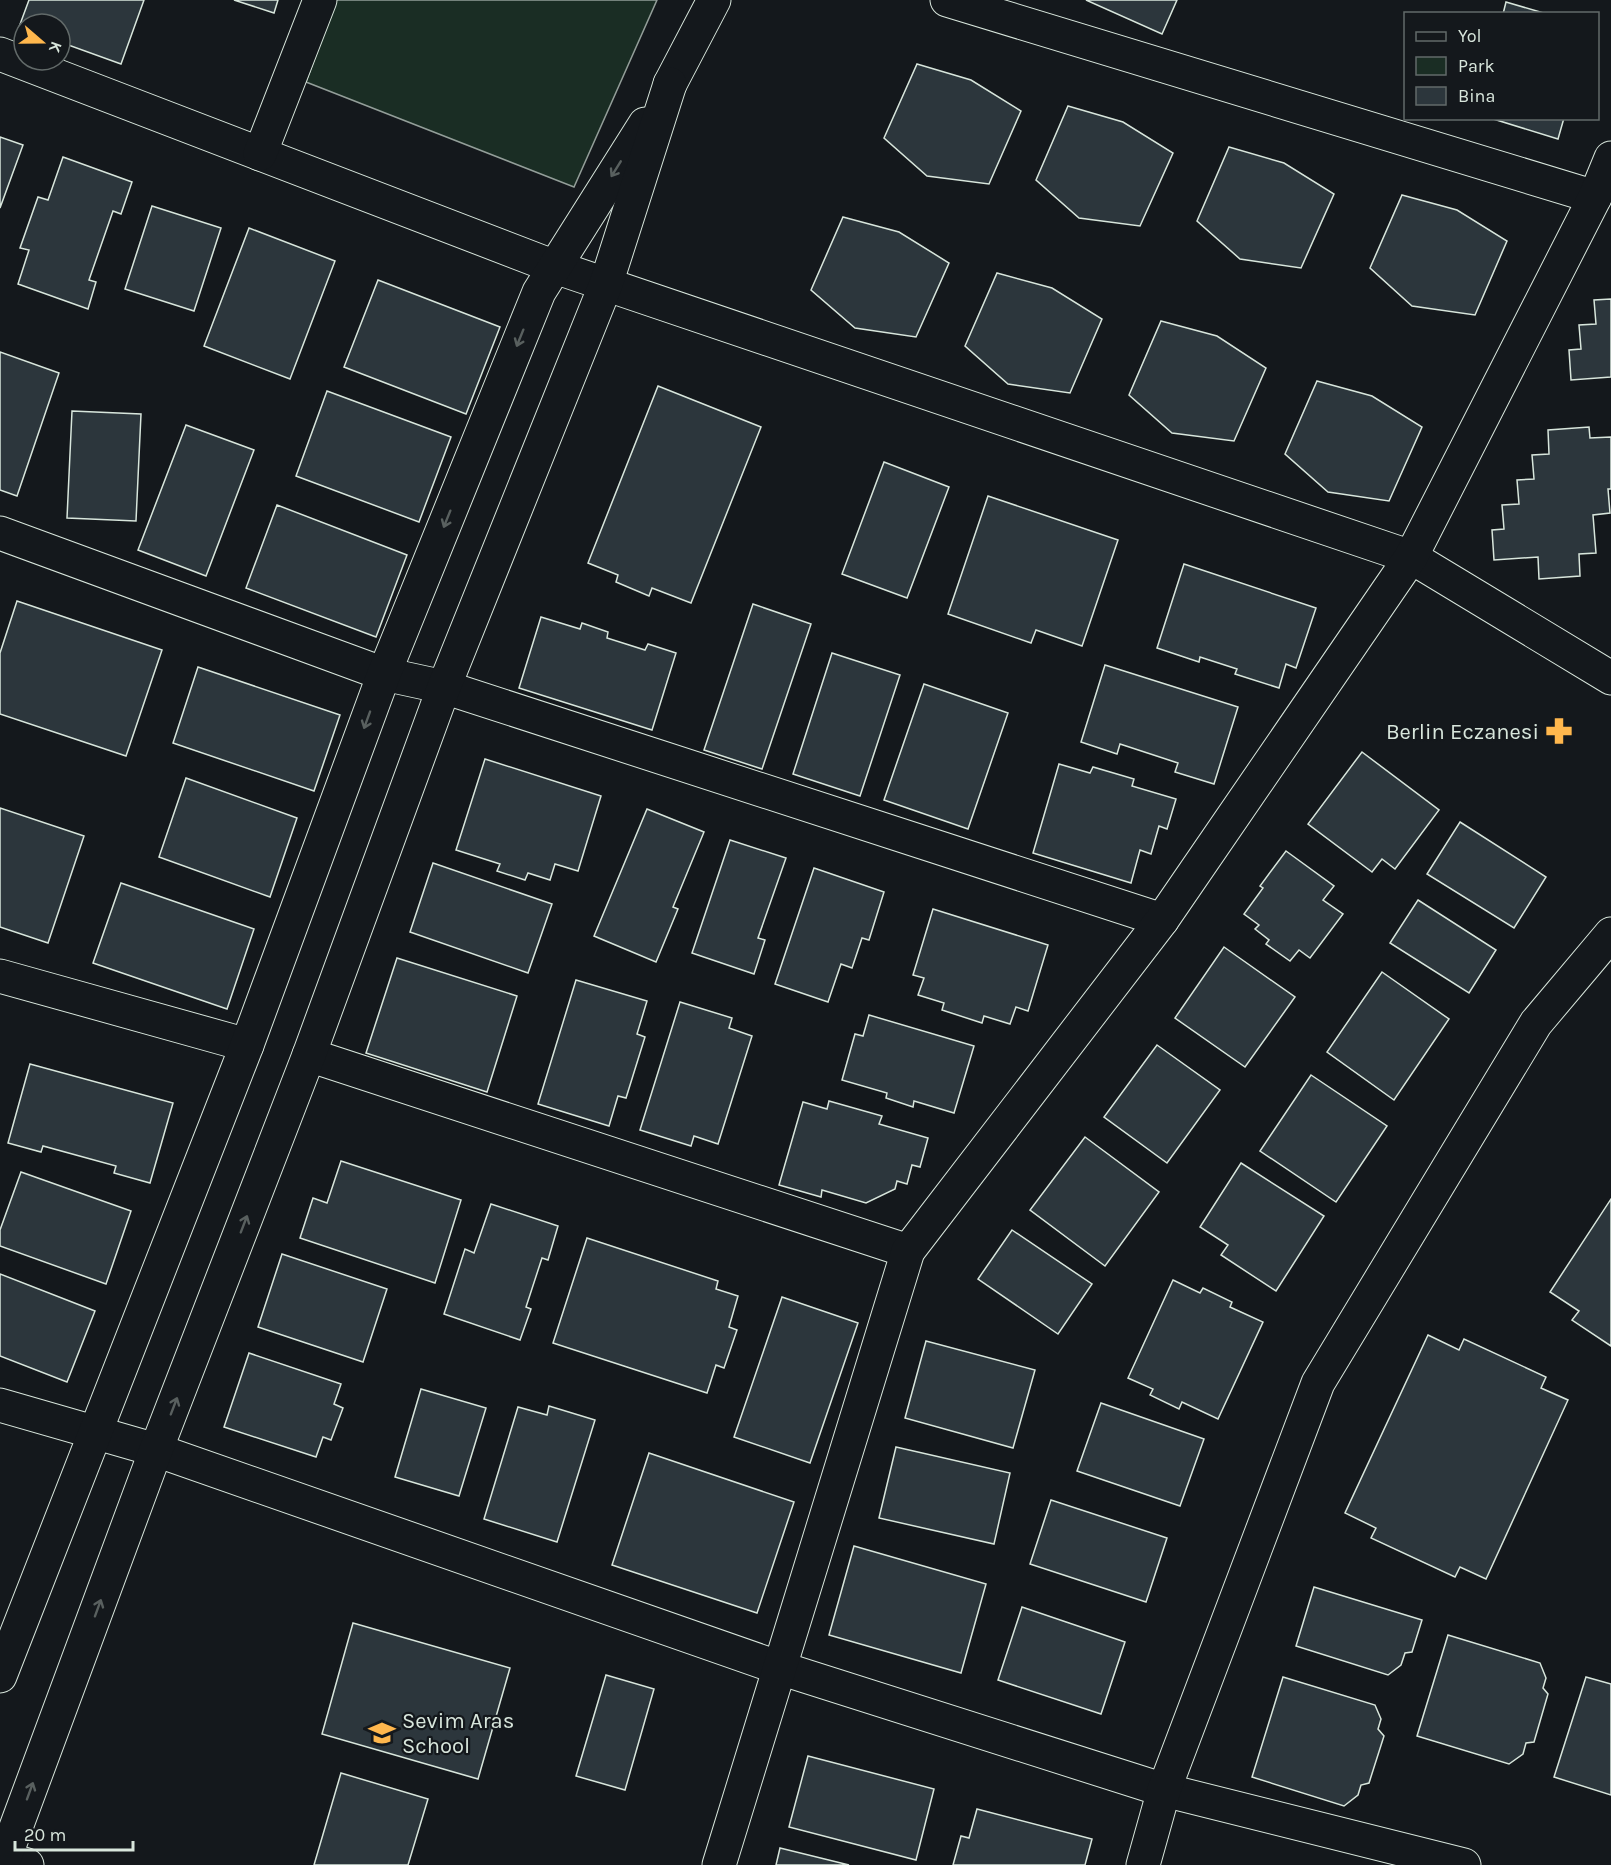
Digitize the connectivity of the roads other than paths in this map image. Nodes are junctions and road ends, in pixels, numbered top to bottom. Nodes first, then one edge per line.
1 (320, 0) edge
2 (714, 0) edge
3 (947, 0) edge
4 (0, 54) edge
5 (670, 84) junction
6 (260, 154) junction
7 (1611, 158) edge
8 (1595, 197) junction
9 (555, 267) junction
10 (606, 284) junction
11 (0, 533) edge
12 (1411, 557) junction
13 (384, 674) junction
14 (1611, 678) edge
15 (444, 687) junction
16 (1162, 920) junction
17 (1611, 934) edge
18 (0, 976) edge
19 (247, 1045) junction
20 (309, 1055) junction
21 (908, 1251) junction
22 (0, 1405) edge
23 (97, 1432) junction
24 (156, 1450) junction
25 (780, 1668) junction
26 (0, 1676) edge
27 (1164, 1790) junction
28 (11, 1863) edge
29 (719, 1865) edge
30 (1143, 1865) edge
31 (1464, 1865) edge

1 - 6 street
2 - 5 street
3 - 8 street
4 - 6 street
5 -> 9 street
5 - 10 street
6 - 9 street
7 - 8 street
8 - 12 street
9 - 10 street
9 -> 13 street
10 - 12 street
10 - 15 street
11 - 13 street
12 - 14 street
12 - 16 street
13 - 15 street
13 -> 19 street
15 - 16 street
15 - 20 street
16 - 21 street
17 - 27 street
18 - 19 street
19 - 23 street
20 - 21 street
24 -> 20 street
21 - 25 street
22 - 23 street
23 - 24 street
23 - 26 street
24 - 25 street
28 -> 24 street
25 - 27 street
25 - 29 street
27 - 30 street
27 - 31 street

